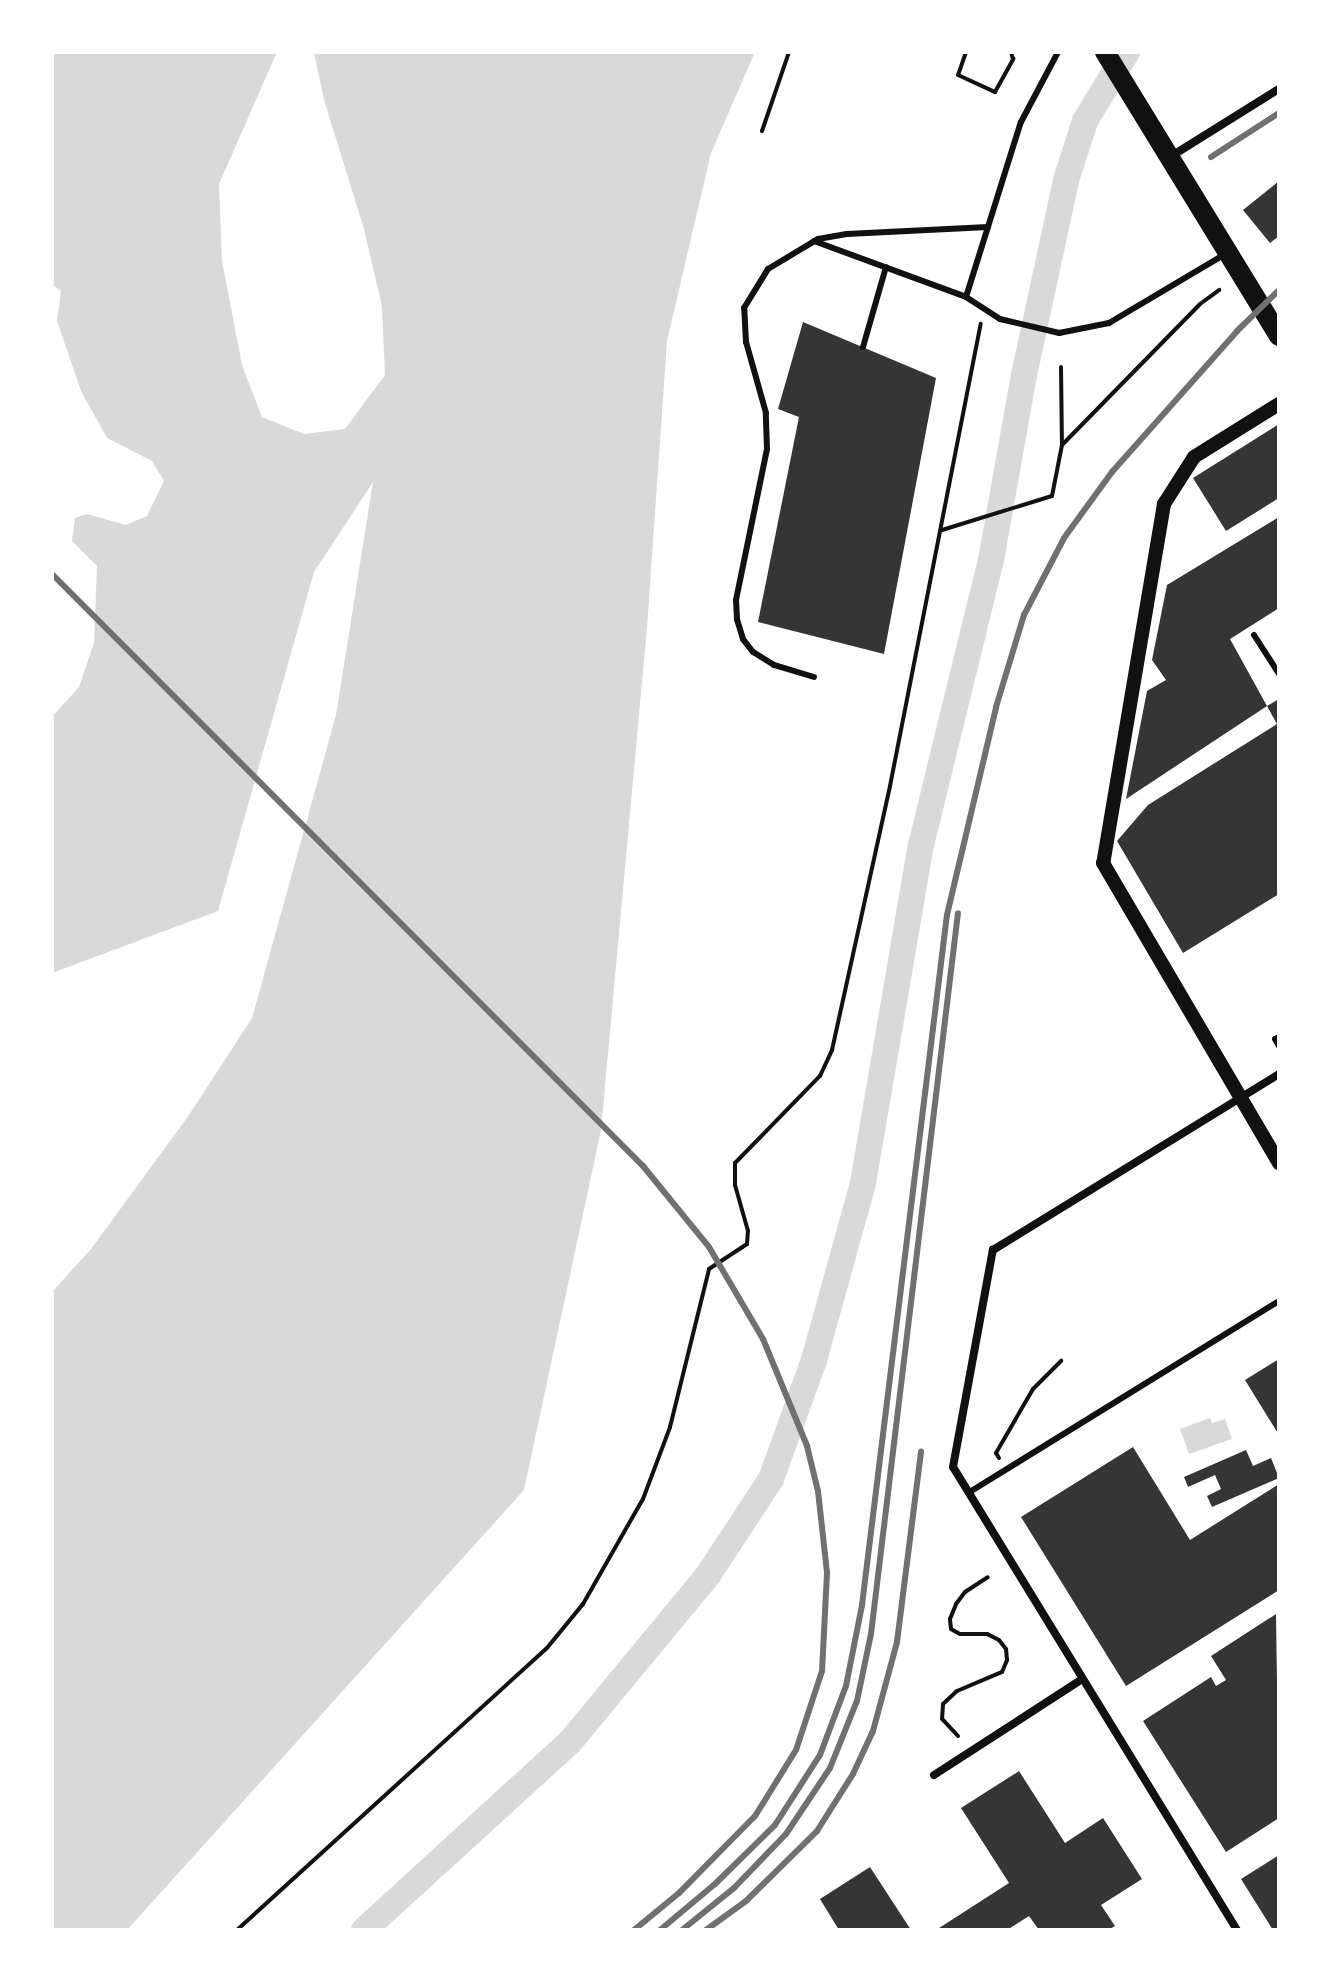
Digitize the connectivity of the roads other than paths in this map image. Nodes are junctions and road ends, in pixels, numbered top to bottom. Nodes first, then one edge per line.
1 (1058, 52) edge
2 (1105, 52) edge
3 (1279, 89) edge
4 (1169, 157) junction
5 (988, 227) junction
6 (814, 241) junction
7 (1228, 252) junction
8 (886, 267) junction
9 (966, 297) junction
10 (1277, 327) edge
11 (863, 347) dead end
12 (1279, 404) edge
13 (1254, 635) dead end
14 (1279, 674) edge
15 (814, 677) dead end
16 (1279, 1037) edge
17 (1279, 1046) edge
18 (1279, 1074) edge
19 (1239, 1098) junction
20 (1279, 1163) edge
21 (1279, 1301) edge
22 (968, 1493) junction
23 (1081, 1680) junction
24 (934, 1775) dead end
25 (1237, 1930) edge

1 - 5 lane
2 - 4 main road
3 - 4 street
4 - 7 main road
5 - 6 lane
5 - 9 lane
6 - 8 lane
6 - 15 lane
7 - 9 lane
7 - 10 main road
8 - 9 lane
8 - 11 lane
12 - 19 street
13 - 14 lane
16 - 17 lane
18 - 19 street
19 - 20 street
19 - 22 street
21 - 22 lane
22 - 23 street
23 - 24 street
23 - 25 street

